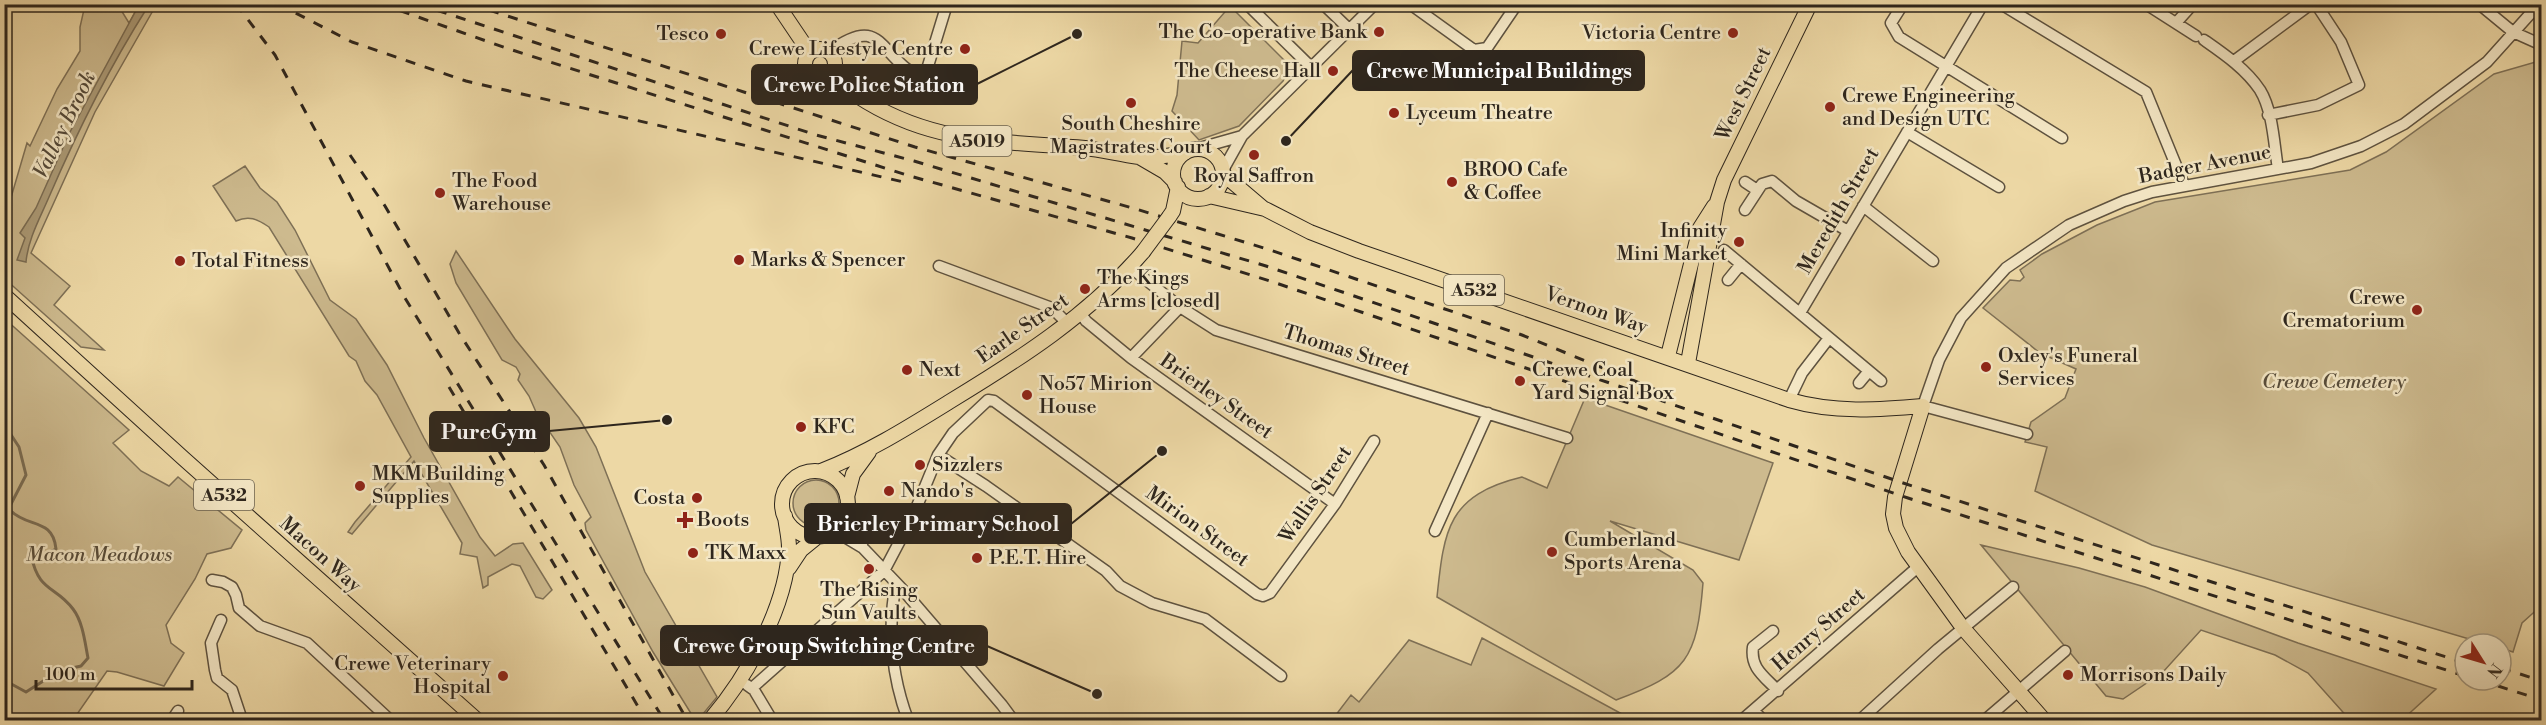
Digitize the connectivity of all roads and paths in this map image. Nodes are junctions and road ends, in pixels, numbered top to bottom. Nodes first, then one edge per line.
1 (777, 4) edge
2 (947, 4) edge
3 (1247, 4) edge
4 (1323, 4) edge
5 (1375, 4) edge
6 (1410, 4) edge
7 (1517, 4) edge
8 (1810, 4) edge
9 (1903, 4) edge
10 (1983, 4) edge
11 (2001, 4) edge
12 (2146, 4) edge
13 (2193, 4) edge
14 (2311, 4) edge
15 (2316, 4) edge
16 (2479, 4) edge
17 (2539, 4) edge
18 (2176, 23) junction
19 (1350, 30) junction
20 (2513, 32) junction
21 (2541, 45) edge
22 (1474, 50) junction
23 (829, 52) junction
24 (810, 53) junction
25 (2234, 61) junction
26 (1464, 63) dead end
27 (1946, 66) junction
28 (1312, 68) junction
29 (831, 74) junction
30 (2268, 114) junction
31 (1907, 132) junction
32 (1242, 136) junction
33 (2062, 138) dead end
34 (1190, 151) junction
35 (1140, 157) junction
36 (2278, 169) junction
37 (1223, 172) junction
38 (1745, 182) dead end
39 (1177, 185) junction
40 (2184, 185) junction
41 (1999, 187) dead end
42 (1757, 190) junction
43 (1204, 197) junction
44 (1717, 202) junction
45 (1863, 206) junction
46 (1265, 209) junction
47 (1744, 210) dead end
48 (1171, 214) junction
49 (1848, 231) junction
50 (1724, 250) dead end
51 (1933, 261) dead end
52 (1741, 264) junction
53 (939, 266) dead end
54 (1130, 267) junction
55 (1728, 280) dead end
56 (4, 295) edge
57 (1180, 307) junction
58 (1800, 313) junction
59 (1081, 314) junction
60 (1068, 324) junction
61 (1829, 338) junction
62 (1668, 356) junction
63 (1131, 358) junction
64 (1688, 363) junction
65 (1869, 371) junction
66 (1881, 381) dead end
67 (1859, 383) dead end
68 (1789, 400) junction
69 (1923, 406) junction
70 (1488, 413) junction
71 (2027, 434) dead end
72 (1568, 438) dead end
73 (1374, 441) dead end
74 (870, 450) junction
75 (938, 455) junction
76 (821, 471) junction
77 (847, 504) junction
78 (1335, 504) junction
79 (785, 516) junction
80 (1435, 531) dead end
81 (821, 536) junction
82 (863, 548) junction
83 (1919, 566) junction
84 (884, 571) junction
85 (786, 572) junction
86 (212, 580) dead end
87 (896, 583) junction
88 (2013, 587) dead end
89 (1263, 596) joint
90 (221, 620) dead end
91 (1963, 628) junction
92 (1773, 630) dead end
93 (2065, 651) dead end
94 (1281, 676) dead end
95 (746, 685) junction
96 (1778, 691) junction
97 (2019, 691) junction
98 (1754, 711) junction
99 (242, 720) edge
100 (390, 720) edge
101 (477, 720) edge
102 (710, 720) edge
103 (772, 720) edge
104 (908, 720) edge
105 (1013, 720) edge
106 (1742, 720) edge
107 (1763, 720) edge
108 (1860, 720) edge
109 (1985, 720) edge
110 (2044, 720) edge

1 - 24 main road, A5019
2 - 23 street
3 - 28 street
4 - 19 street
5 - 19 street
6 - 22 street
7 - 22 street
8 - 44 main road, West Street
9 - 27 street
10 - 27 street, Meredith Street
11 - 40 street
12 - 18 street
13 - 18 street
14 - 25 street
15 - 30 street
16 - 20 street
17 - 20 street, Badger Avenue
18 - 25 street
19 - 28 street
20 - 21 street
20 - 36 street, Badger Avenue
22 - 26 street
23 - 24 main road
23 - 29 main road
24 - 29 main road, A5019
25 - 30 street
27 - 31 street, Meredith Street
27 - 33 street
28 - 32 street
29 - 35 main road, A5019
30 - 36 street
31 - 41 street
31 - 45 street, Meredith Street
32 - 34 street
32 - 37 street
34 - 35 main road, A5019
34 - 37 main road
34 - 39 main road
35 - 39 main road, A5019
36 - 40 street, Badger Avenue
37 - 43 main road
37 - 46 main road, Vernon Way / A532
38 - 42 street
39 - 43 main road
39 - 48 main road, Earle Street
40 - 69 street, Badger Avenue
42 - 47 street
42 - 49 street
43 - 46 main road, Vernon Way / A532
43 - 48 main road, Earle Street
44 - 62 main road, West Street
44 - 64 main road, West Street
45 - 49 street, Meredith Street
45 - 51 street
46 - 62 main road, Vernon Way / A532
48 - 54 main road, Earle Street, bridge
49 - 58 street, Meredith Street
50 - 52 street
52 - 55 street
52 - 58 street
53 - 60 street
54 - 57 street, Thomas Street
54 - 59 main road, Earle Street
56 - 101 main road, Macon Way / A532
57 - 63 street
57 - 70 street, Thomas Street
58 - 61 street
59 - 60 main road, Earle Street
59 - 63 street, Brierley Street
60 - 74 main road, Earle Street
61 - 65 street
61 - 68 street
62 - 64 main road, Vernon Way / A532
63 - 78 street, Brierley Street
64 - 68 main road, Vernon Way
65 - 66 street
65 - 67 street
68 - 69 main road, Vernon Way
69 - 71 street
69 - 83 main road
70 - 72 street, Thomas Street
70 - 80 street
73 - 78 street, Wallis Street
74 - 76 main road, Earle Street
74 - 77 main road, Earle Street
75 - 84 street
75 - 89 street, Mirion Street
75 - 94 street
76 - 77 main road
76 - 79 main road
77 - 81 main road
77 - 82 street
78 - 89 street, Wallis Street
79 - 81 main road
79 - 85 main road
81 - 82 street
81 - 85 main road
82 - 84 street
83 - 91 main road
83 - 96 street, Henry Street
84 - 87 street
84 - 95 street
85 - 95 main road
86 - 100 street
87 - 104 street
87 - 105 street
88 - 91 street
90 - 99 street
91 - 97 main road
91 - 108 street
92 - 96 street
93 - 97 street
95 - 102 main road
95 - 103 street
96 - 98 street, Henry Street
97 - 109 street
97 - 110 main road
98 - 106 street, Henry Street
98 - 107 street

